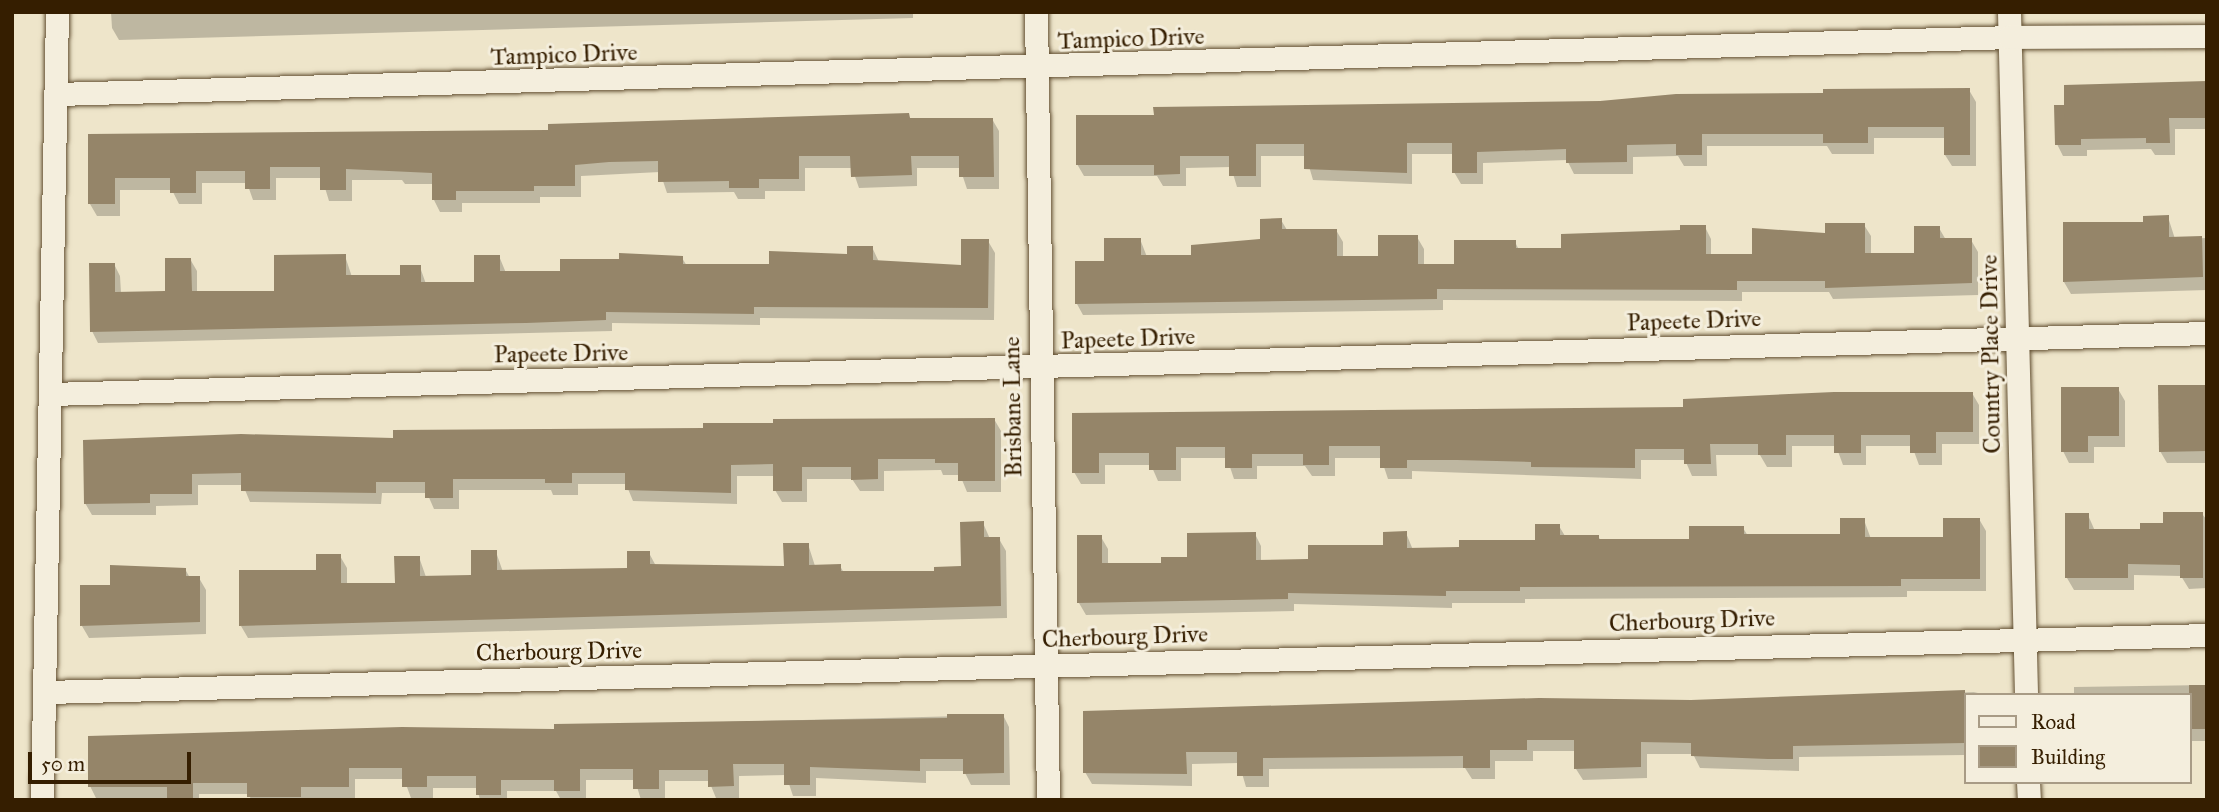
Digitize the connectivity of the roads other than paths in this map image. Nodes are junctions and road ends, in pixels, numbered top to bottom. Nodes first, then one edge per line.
1 (57, 12) edge
2 (1036, 12) edge
3 (2009, 12) edge
4 (2207, 36) edge
5 (2010, 37) junction
6 (1037, 68) junction
7 (57, 94) junction
8 (2207, 333) edge
9 (2017, 337) junction
10 (1038, 368) junction
11 (50, 394) junction
12 (2207, 635) edge
13 (2024, 637) junction
14 (1046, 666) junction
15 (46, 691) junction
16 (2026, 693) edge
17 (42, 800) edge
18 (1048, 800) edge

1 - 7 street
2 - 6 street, Brisbane Lane
3 - 5 street, Country Place Drive
4 - 5 street, Tampico Drive
5 - 6 street, Tampico Drive
5 - 9 street, Country Place Drive
6 - 7 street, Tampico Drive
6 - 10 street, Brisbane Lane
7 - 11 street
8 - 9 street, Papeete Drive
9 - 10 street, Papeete Drive
9 - 13 street, Country Place Drive
10 - 11 street, Papeete Drive
10 - 14 street, Brisbane Lane
11 - 15 street
12 - 13 street, Cherbourg Drive
13 - 14 street, Cherbourg Drive
13 - 16 street, Country Place Drive
14 - 15 street, Cherbourg Drive
14 - 18 street, Brisbane Lane
15 - 17 street

